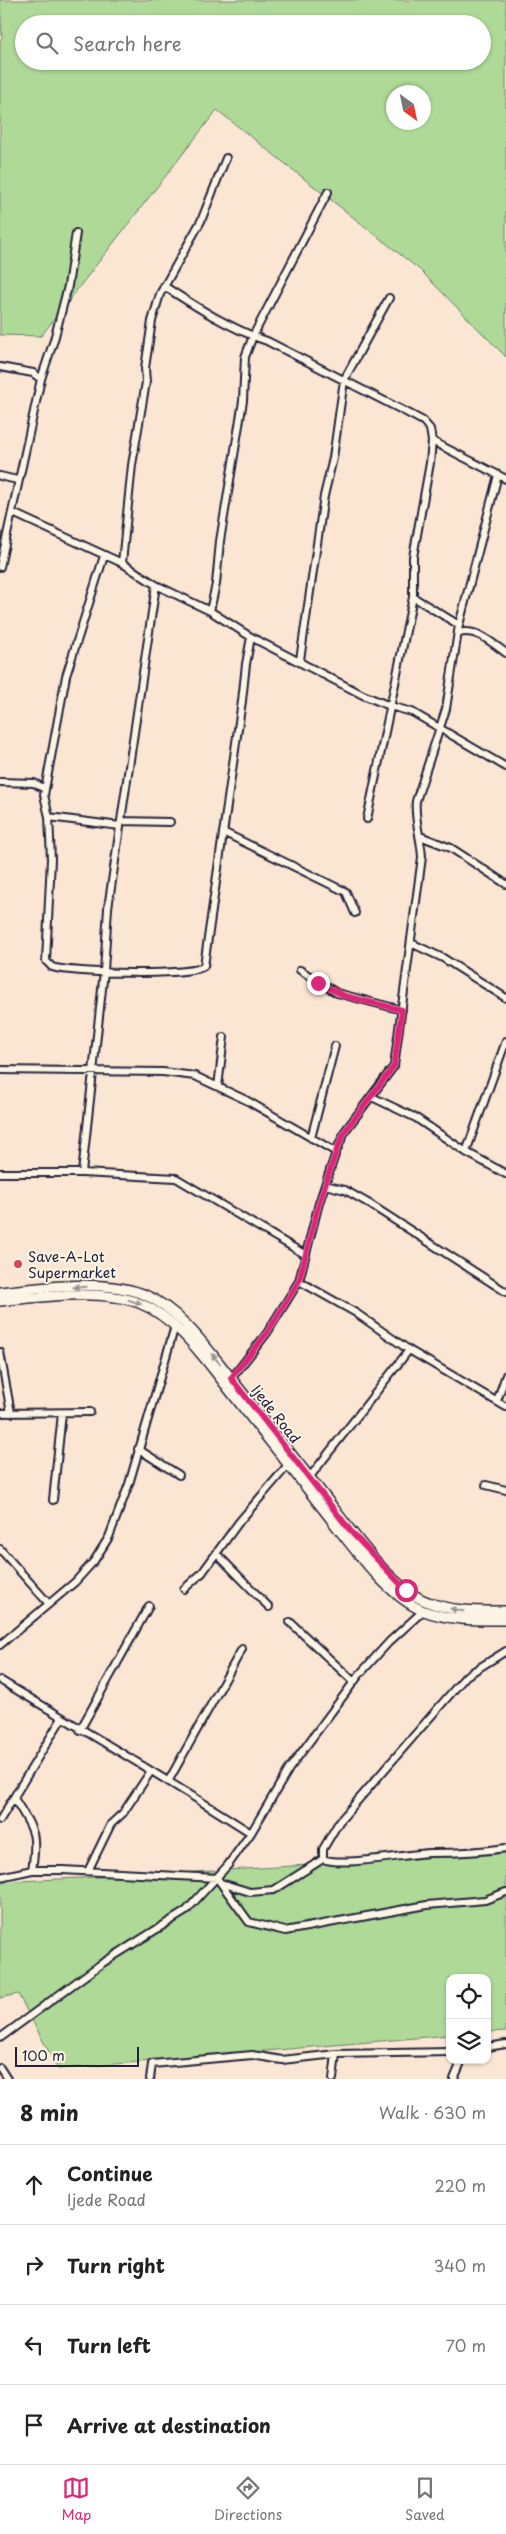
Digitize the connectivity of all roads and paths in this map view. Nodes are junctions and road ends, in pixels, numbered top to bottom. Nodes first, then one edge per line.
1 (226, 158) dead end
2 (328, 192) dead end
3 (76, 233) dead end
4 (164, 286) junction
5 (389, 298) dead end
6 (253, 336) junction
7 (0, 367) edge
8 (41, 379) junction
9 (344, 380) junction
10 (432, 441) junction
11 (498, 475) junction
12 (0, 476) edge
13 (506, 479) edge
14 (17, 480) junction
15 (12, 513) junction
16 (104, 556) junction
17 (122, 563) junction
18 (0, 567) edge
19 (156, 585) junction
20 (413, 596) junction
21 (210, 611) junction
22 (459, 626) junction
23 (459, 633) junction
24 (251, 637) junction
25 (506, 653) edge
26 (300, 660) junction
27 (390, 706) junction
28 (440, 728) junction
29 (506, 767) edge
30 (0, 782) edge
31 (45, 788) junction
32 (49, 817) junction
33 (367, 819) dead end
34 (170, 822) dead end
35 (120, 823) junction
36 (222, 832) junction
37 (420, 836) junction
38 (506, 884) edge
39 (355, 913) dead end
40 (411, 943) junction
41 (300, 970) dead end
42 (104, 971) junction
43 (506, 998) edge
44 (402, 1010) junction
45 (224, 1037) dead end
46 (506, 1042) edge
47 (335, 1046) dead end
48 (0, 1070) edge
49 (93, 1072) junction
50 (218, 1087) junction
51 (372, 1097) junction
52 (311, 1138) junction
53 (336, 1152) junction
54 (466, 1152) junction
55 (0, 1173) edge
56 (82, 1173) junction
57 (506, 1174) edge
58 (325, 1185) junction
59 (306, 1255) junction
60 (299, 1281) junction
61 (0, 1292) edge
62 (506, 1292) edge
63 (0, 1301) edge
64 (175, 1326) junction
65 (409, 1350) junction
66 (0, 1352) edge
67 (506, 1375) edge
68 (231, 1378) junction
69 (498, 1401) junction
70 (506, 1406) edge
71 (90, 1412) dead end
72 (0, 1413) edge
73 (11, 1413) junction
74 (62, 1414) junction
75 (138, 1449) junction
76 (288, 1465) junction
77 (179, 1475) dead end
78 (308, 1478) junction
79 (486, 1485) dead end
80 (506, 1490) edge
81 (53, 1500) dead end
82 (0, 1549) edge
83 (217, 1554) junction
84 (184, 1589) dead end
85 (49, 1604) junction
86 (149, 1606) dead end
87 (269, 1607) dead end
88 (423, 1611) junction
89 (506, 1611) edge
90 (506, 1620) edge
91 (290, 1622) dead end
92 (0, 1645) edge
93 (242, 1649) dead end
94 (506, 1651) edge
95 (0, 1680) edge
96 (354, 1682) junction
97 (62, 1718) junction
98 (80, 1730) junction
99 (151, 1771) junction
100 (169, 1780) junction
101 (14, 1798) junction
102 (0, 1820) edge
103 (251, 1833) junction
104 (506, 1848) edge
105 (323, 1858) junction
106 (32, 1870) junction
107 (88, 1871) junction
108 (0, 1877) edge
109 (219, 1880) junction
110 (506, 1891) edge
111 (0, 2038) edge
112 (506, 2044) edge
113 (491, 2046) edge
114 (446, 2052) edge
115 (336, 2054) junction
116 (460, 2064) edge
117 (0, 2068) edge
118 (7, 2079) edge
119 (150, 2079) edge
120 (332, 2079) edge
121 (454, 2079) edge

1 - 4 street
2 - 6 street
3 - 8 street
4 - 6 street
4 - 17 street
5 - 9 street
6 - 9 street
6 - 21 street
7 - 8 street
8 - 14 street
9 - 10 street
9 - 26 street
10 - 11 street
10 - 20 street
11 - 13 street
11 - 22 street
12 - 14 street
14 - 15 street
15 - 16 street
15 - 18 street
16 - 17 street
16 - 31 street
17 - 19 street
19 - 21 street
19 - 35 street
20 - 22 street
20 - 27 street
21 - 24 street
22 - 23 street
23 - 25 street
23 - 28 street
24 - 26 street
24 - 36 street
26 - 27 street
27 - 28 street
27 - 33 street
28 - 29 street
28 - 37 street
30 - 31 street
31 - 32 street
32 - 35 street
32 - 42 street
34 - 35 street
35 - 42 street
36 - 39 street
36 - 42 street
37 - 38 street
37 - 40 street
40 - 43 street
40 - 44 street
41 - 44 street
42 - 49 street
44 - 51 street
45 - 50 street
46 - 54 street
47 - 52 street
48 - 49 street
49 - 50 street
49 - 56 street
50 - 52 street
51 - 53 street
51 - 54 street
52 - 53 street
53 - 58 street
54 - 57 street
55 - 56 street
56 - 59 street
58 - 59 street
58 - 62 street
59 - 60 street
60 - 65 street
60 - 68 street
68 -> 61 main road, Ijede Road
63 -> 64 main road, Ijede Road
64 - 75 street
64 - 76 main road, Ijede Road
65 - 69 street
65 - 78 street
66 - 73 street
67 - 69 street
68 - 78 main road, Ijede Road
69 - 70 street
71 - 74 street
72 - 73 street
73 - 74 street
74 - 81 street
75 - 77 street
75 - 85 street
76 - 83 street
76 - 88 main road, Ijede Road
89 -> 78 main road, Ijede Road
79 - 80 street
82 - 85 street
83 - 84 street
83 - 87 street
85 - 92 street
86 - 98 street
88 - 90 main road, Ijede Road
88 - 96 street
91 - 96 street
93 - 100 street
94 - 105 street
95 - 97 street
96 - 103 street
97 - 98 street
97 - 101 street
98 - 99 street
99 - 100 street
99 - 107 street
100 - 103 street
101 - 102 street
101 - 106 street
103 - 109 street
104 - 105 street
105 - 109 street
106 - 107 street
106 - 108 street
107 - 109 street
109 - 110 street
109 - 111 street
112 - 113 street
114 - 115 street
115 - 119 street
115 - 120 street
116 - 121 street
117 - 118 street

